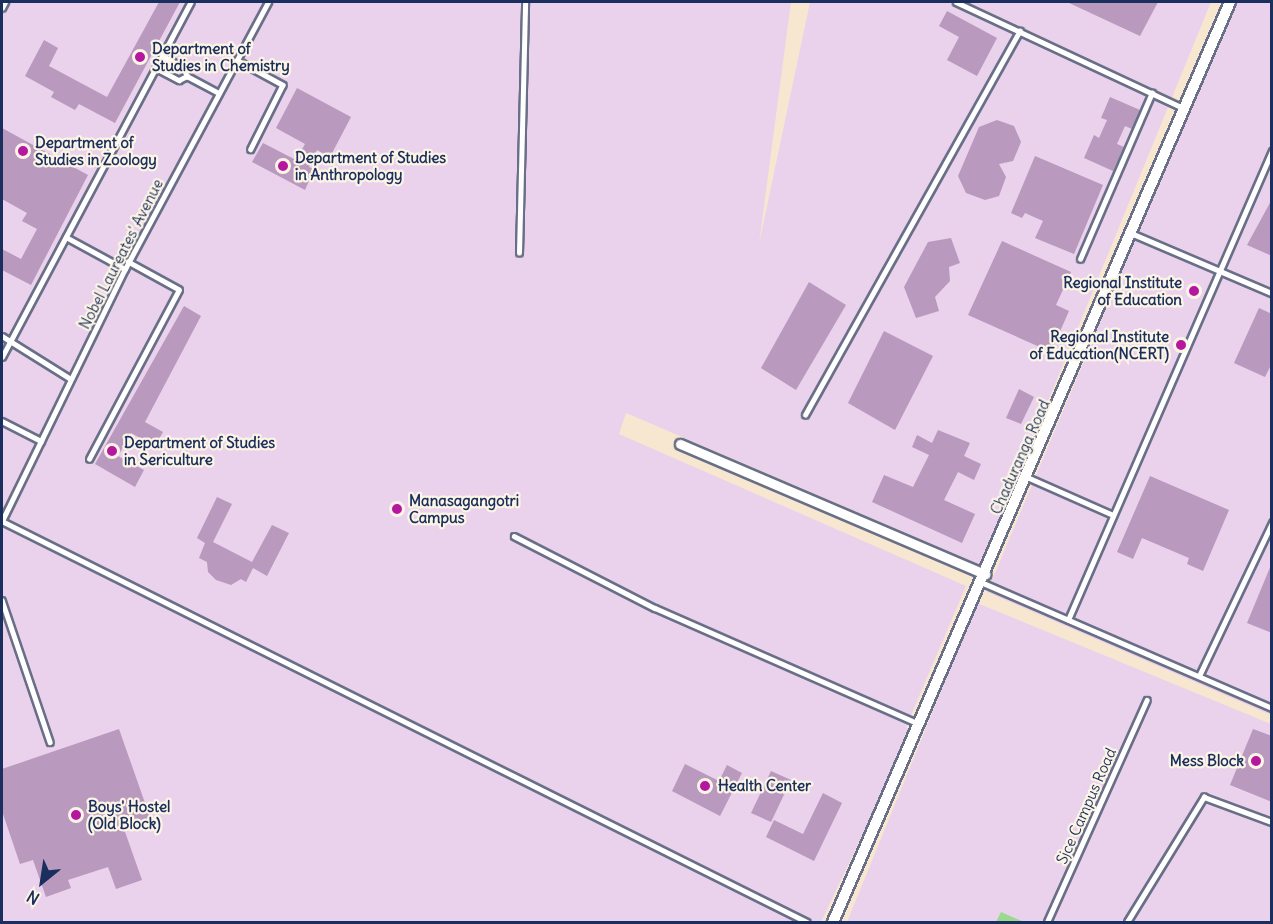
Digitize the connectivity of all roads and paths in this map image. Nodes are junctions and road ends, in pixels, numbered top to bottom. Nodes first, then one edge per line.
1 (5, 2) edge
2 (191, 2) edge
3 (268, 2) edge
4 (525, 2) edge
5 (956, 2) edge
6 (1230, 2) edge
7 (2, 8) edge
8 (1020, 31) junction
9 (163, 56) junction
10 (237, 60) junction
11 (156, 68) junction
12 (187, 76) junction
13 (219, 93) junction
14 (1152, 93) junction
15 (1183, 108) junction
16 (251, 149) dead end
17 (1272, 151) edge
18 (1131, 233) junction
19 (66, 237) junction
20 (519, 253) dead end
21 (1080, 259) dead end
22 (128, 262) junction
23 (125, 269) junction
24 (1218, 270) junction
25 (1272, 293) edge
26 (2, 336) edge
27 (10, 341) junction
28 (2, 357) edge
29 (71, 379) junction
30 (805, 415) dead end
31 (2, 421) edge
32 (41, 441) junction
33 (680, 444) dead end
34 (89, 459) dead end
35 (1027, 477) junction
36 (1113, 515) junction
37 (2, 521) edge
38 (1272, 523) edge
39 (514, 536) dead end
40 (983, 578) junction
41 (2, 600) edge
42 (1068, 620) junction
43 (1199, 676) junction
44 (1147, 700) dead end
45 (1272, 708) edge
46 (921, 724) junction
47 (50, 742) dead end
48 (1272, 822) edge
49 (807, 922) edge
50 (833, 922) edge
51 (1047, 922) edge
52 (1126, 922) edge

1 - 7 lane
2 - 9 lane
3 - 10 lane, Nobel Laureates' Avenue
4 - 20 lane
5 - 8 lane
6 - 15 street, Chaduranga Road
8 - 14 lane
8 - 30 lane
9 - 11 lane
9 - 12 lane
10 - 13 lane, Nobel Laureates' Avenue
10 - 16 lane
11 - 12 lane
11 - 19 lane
12 - 13 lane
13 - 22 lane, Nobel Laureates' Avenue
14 - 15 lane
14 - 21 lane
15 - 18 street, Chaduranga Road
17 - 24 lane
18 - 24 lane
18 - 35 street, Chaduranga Road
19 - 23 lane
19 - 27 lane
22 - 23 lane, Nobel Laureates' Avenue
22 - 34 lane
23 - 29 lane, Nobel Laureates' Avenue
24 - 25 lane
24 - 36 lane
26 - 27 lane
27 - 28 lane
27 - 29 lane
29 - 32 lane, Nobel Laureates' Avenue
31 - 32 lane
32 - 37 lane, Nobel Laureates' Avenue
33 - 40 street
35 - 36 lane
35 - 40 street, Chaduranga Road
36 - 42 lane
37 - 49 lane
38 - 43 lane
39 - 46 lane
40 - 42 lane
40 - 46 street, Chaduranga Road
41 - 47 lane
42 - 43 lane
43 - 45 lane
44 - 51 lane, Sjce Campus Road
46 - 50 street, Chaduranga Road
48 - 52 lane

